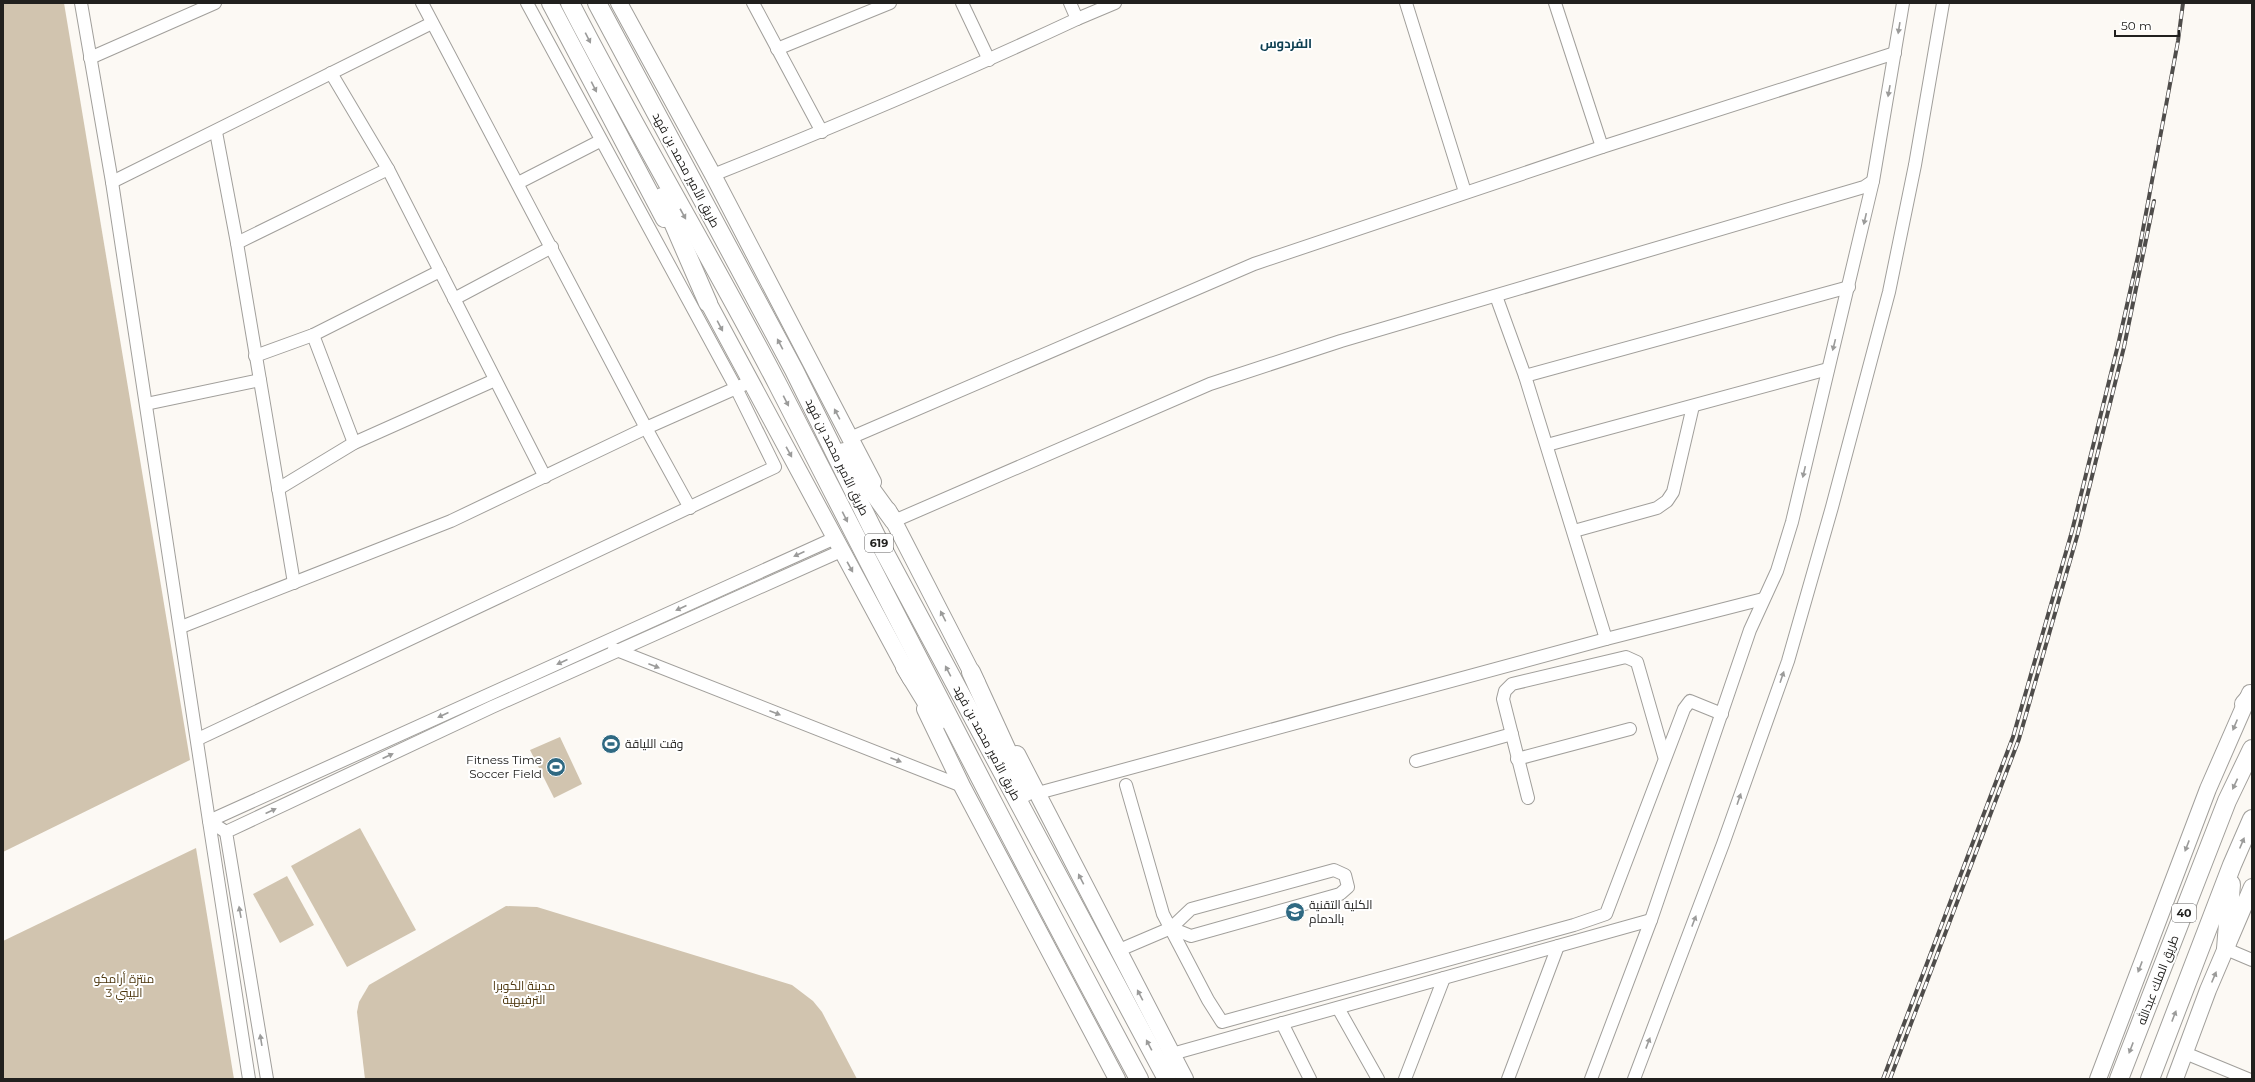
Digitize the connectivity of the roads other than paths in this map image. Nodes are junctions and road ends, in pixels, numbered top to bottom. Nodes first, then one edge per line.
1 (81, 3) edge
2 (215, 3) edge
3 (422, 3) edge
4 (527, 3) edge
5 (550, 3) edge
6 (570, 3) edge
7 (597, 3) edge
8 (609, 3) edge
9 (619, 3) edge
10 (753, 3) edge
11 (890, 3) edge
12 (962, 3) edge
13 (1070, 3) edge
14 (1116, 3) edge
15 (1406, 3) edge
16 (1555, 3) edge
17 (1903, 3) edge
18 (1943, 3) edge
19 (199, 6) edge
20 (867, 8) edge
21 (1077, 19) junction
22 (432, 23) junction
23 (777, 49) junction
24 (1895, 53) junction
25 (90, 58) junction
26 (989, 60) junction
27 (331, 73) junction
28 (618, 95) junction
29 (216, 132) junction
30 (822, 132) junction
31 (600, 141) junction
32 (1602, 147) junction
33 (388, 169) junction
34 (688, 173) junction
35 (713, 175) junction
36 (1874, 181) junction
37 (112, 182) junction
38 (518, 184) junction
39 (1465, 192) junction
40 (238, 243) junction
41 (552, 247) junction
42 (440, 271) junction
43 (1849, 286) junction
44 (1496, 296) junction
45 (454, 299) junction
46 (708, 303) junction
47 (313, 335) junction
48 (255, 356) junction
49 (1828, 369) junction
50 (794, 370) junction
51 (1525, 376) junction
52 (260, 380) junction
53 (495, 380) junction
54 (743, 385) junction
55 (146, 404) junction
56 (1693, 406) junction
57 (646, 428) junction
58 (850, 438) junction
59 (354, 443) junction
60 (1547, 445) junction
61 (545, 477) junction
62 (278, 489) junction
63 (690, 508) junction
64 (894, 521) junction
65 (1574, 531) junction
66 (838, 545) junction
67 (294, 583) junction
68 (1763, 599) junction
69 (181, 627) junction
70 (1606, 639) junction
71 (605, 643) junction
72 (617, 651) junction
73 (905, 667) junction
74 (971, 672) junction
75 (2249, 696) edge
76 (1722, 714) junction
77 (1630, 729) dead end
78 (1512, 734) junction
79 (198, 739) junction
80 (2252, 749) edge
81 (1664, 756) junction
82 (1517, 759) junction
83 (1416, 761) dead end
84 (1126, 785) dead end
85 (962, 786) junction
86 (1038, 793) junction
87 (1528, 798) dead end
88 (2252, 819) edge
89 (209, 821) junction
90 (226, 832) junction
91 (2232, 865) junction
92 (2252, 887) edge
93 (1042, 898) junction
94 (1651, 920) junction
95 (1171, 928) junction
96 (1090, 935) junction
97 (245, 943) junction
98 (228, 946) junction
99 (1558, 946) junction
100 (2226, 949) junction
101 (1117, 951) junction
102 (2252, 960) edge
103 (1444, 978) junction
104 (1338, 1008) junction
105 (1282, 1023) junction
106 (2185, 1053) junction
107 (1172, 1054) junction
108 (249, 1079) edge
109 (267, 1079) edge
110 (1117, 1079) edge
111 (1139, 1079) edge
112 (1167, 1079) edge
113 (1185, 1079) edge
114 (1310, 1079) edge
115 (1378, 1079) edge
116 (1405, 1079) edge
117 (1508, 1079) edge
118 (1591, 1079) edge
119 (1634, 1079) edge
120 (2098, 1079) edge
121 (2119, 1079) edge
122 (2150, 1079) edge
123 (2175, 1079) edge
124 (2248, 1079) edge

1 - 25 street
2 - 19 street
3 - 22 street
4 - 31 street
5 -> 46 main road
6 -> 28 highway, طريق الأمير محمد بن فهد / 619
7 - 34 highway, طريق الأمير محمد بن فهد / 619
8 - 34 highway
9 - 35 main road
10 - 23 street
11 - 20 street
12 - 26 street
13 - 21 street
14 - 21 street
15 - 39 street
16 - 32 street
17 -> 24 street
119 -> 18 street
19 - 25 street
20 - 23 street
21 - 26 street
22 - 27 street
22 - 38 street
23 - 30 street
24 - 32 street
24 -> 36 street
25 - 37 street
26 - 30 street
27 - 29 street
27 - 33 street
28 - 46 highway
28 -> 93 highway, طريق الأمير محمد بن فهد / 619
29 - 37 street
29 - 40 street
30 - 35 street
31 - 38 street
31 - 54 street
32 - 39 street
33 - 40 street
33 - 42 street
50 -> 34 highway, طريق الأمير محمد بن فهد / 619
58 -> 35 main road
36 -> 43 street
36 - 44 street
37 - 55 street
38 - 41 street
39 - 58 street
40 - 48 street
41 - 45 street
41 - 57 street
42 - 45 street
42 - 47 street
43 -> 49 street
43 - 51 street
44 - 51 street
44 - 64 street
45 - 53 street
46 -> 54 main road
47 - 48 street
47 - 59 street
48 - 52 street
49 - 56 street
49 -> 68 street
50 - 64 highway
96 -> 50 highway, طريق الأمير محمد بن فهد / 619
51 - 60 street
52 - 55 street
52 - 62 street
53 - 59 street
53 - 61 street
54 - 57 street
54 - 63 street
54 -> 66 main road
55 - 69 street
56 - 60 street
56 - 65 street
57 - 61 street
57 - 63 street
58 - 64 main road
59 - 62 street
60 - 65 street
61 - 67 street
62 - 67 street
63 - 79 street
74 -> 64 main road
65 - 70 street
66 -> 71 street
66 - 72 street
66 -> 73 main road
67 - 69 street
68 - 70 street
68 - 76 street
69 - 79 street
70 - 86 street
71 - 72 street
71 -> 89 street
72 -> 85 street
90 -> 72 street
73 - 85 main road
73 - 93 highway
74 - 86 main road
74 - 96 highway
75 -> 120 main road
76 - 81 street
76 - 94 street
77 - 82 street
78 - 81 street
78 - 82 street
78 - 83 street
79 - 89 street
80 -> 121 highway, طريق الملك عبدالله / 40
81 - 95 street
82 - 87 street
84 - 95 street
85 - 110 main road
101 -> 86 main road
91 -> 88 highway, 40
89 - 90 street
89 - 98 street
97 -> 90 street
91 - 100 highway
122 -> 91 highway, 40
92 - 100 main road
93 - 111 highway, طريق الأمير محمد بن فهد / 619
94 - 99 street
94 - 118 street
95 - 95 street
95 - 101 street
112 -> 96 highway, طريق الأمير محمد بن فهد / 619
97 - 98 street
109 -> 97 street
98 - 108 street
99 - 103 street
99 - 117 street
100 - 102 street
106 -> 100 main road
107 -> 101 main road
103 - 104 street
103 - 116 street
104 - 105 street
104 - 115 street
105 - 107 street
105 - 114 street
106 - 123 main road
106 - 124 street
107 - 113 main road

